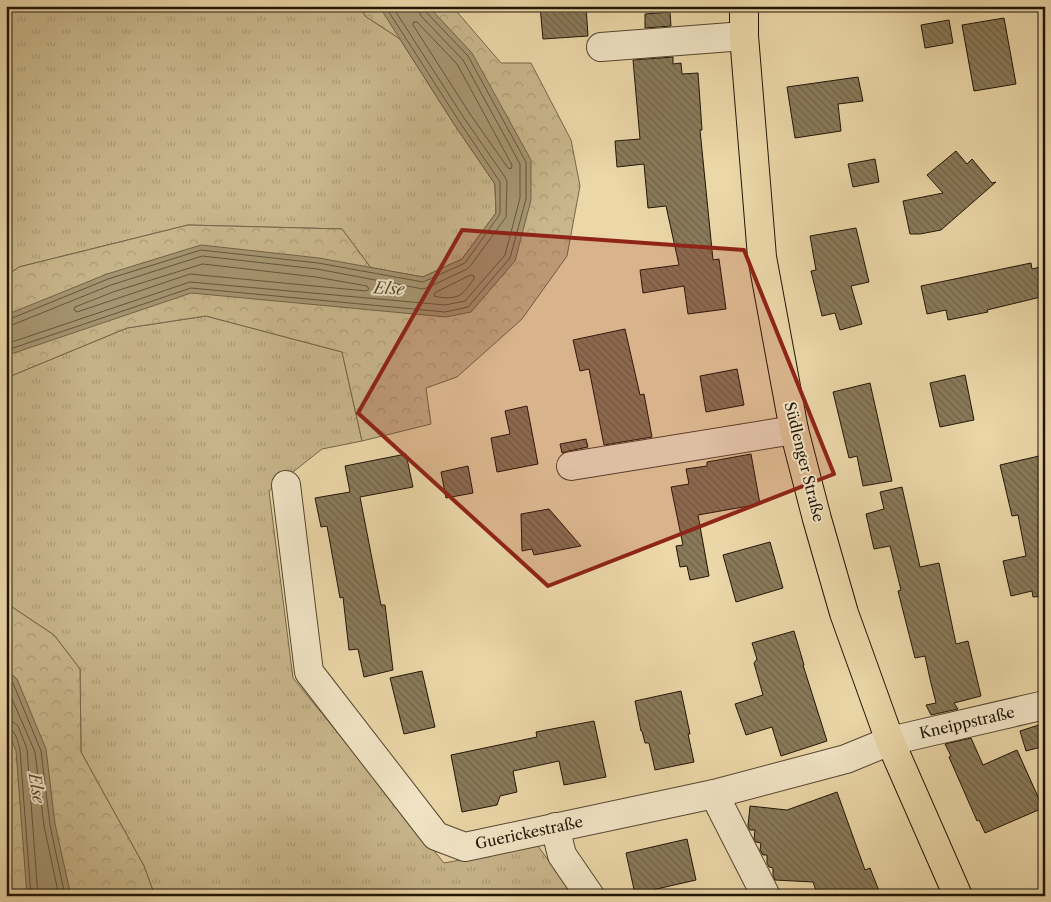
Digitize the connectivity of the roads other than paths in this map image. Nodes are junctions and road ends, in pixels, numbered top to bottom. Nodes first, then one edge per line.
1 (744, 6) edge
2 (744, 36) junction
3 (601, 47) dead end
4 (794, 430) junction
5 (571, 466) dead end
6 (286, 485) dead end
7 (1045, 705) edge
8 (890, 741) junction
9 (714, 794) junction
10 (555, 827) junction
11 (590, 896) edge
12 (766, 896) edge
13 (958, 896) edge

1 - 2 main road, Südlenger Straße
2 - 3 street
2 - 4 main road, Südlenger Straße
4 - 5 street
4 - 8 main road, Südlenger Straße
6 - 10 street, Guerickestraße
7 - 8 street, Kneippstraße
8 - 9 street, Guerickestraße
8 - 13 main road, Südlenger Straße
9 - 10 street, Guerickestraße
9 - 12 street
10 - 11 street

